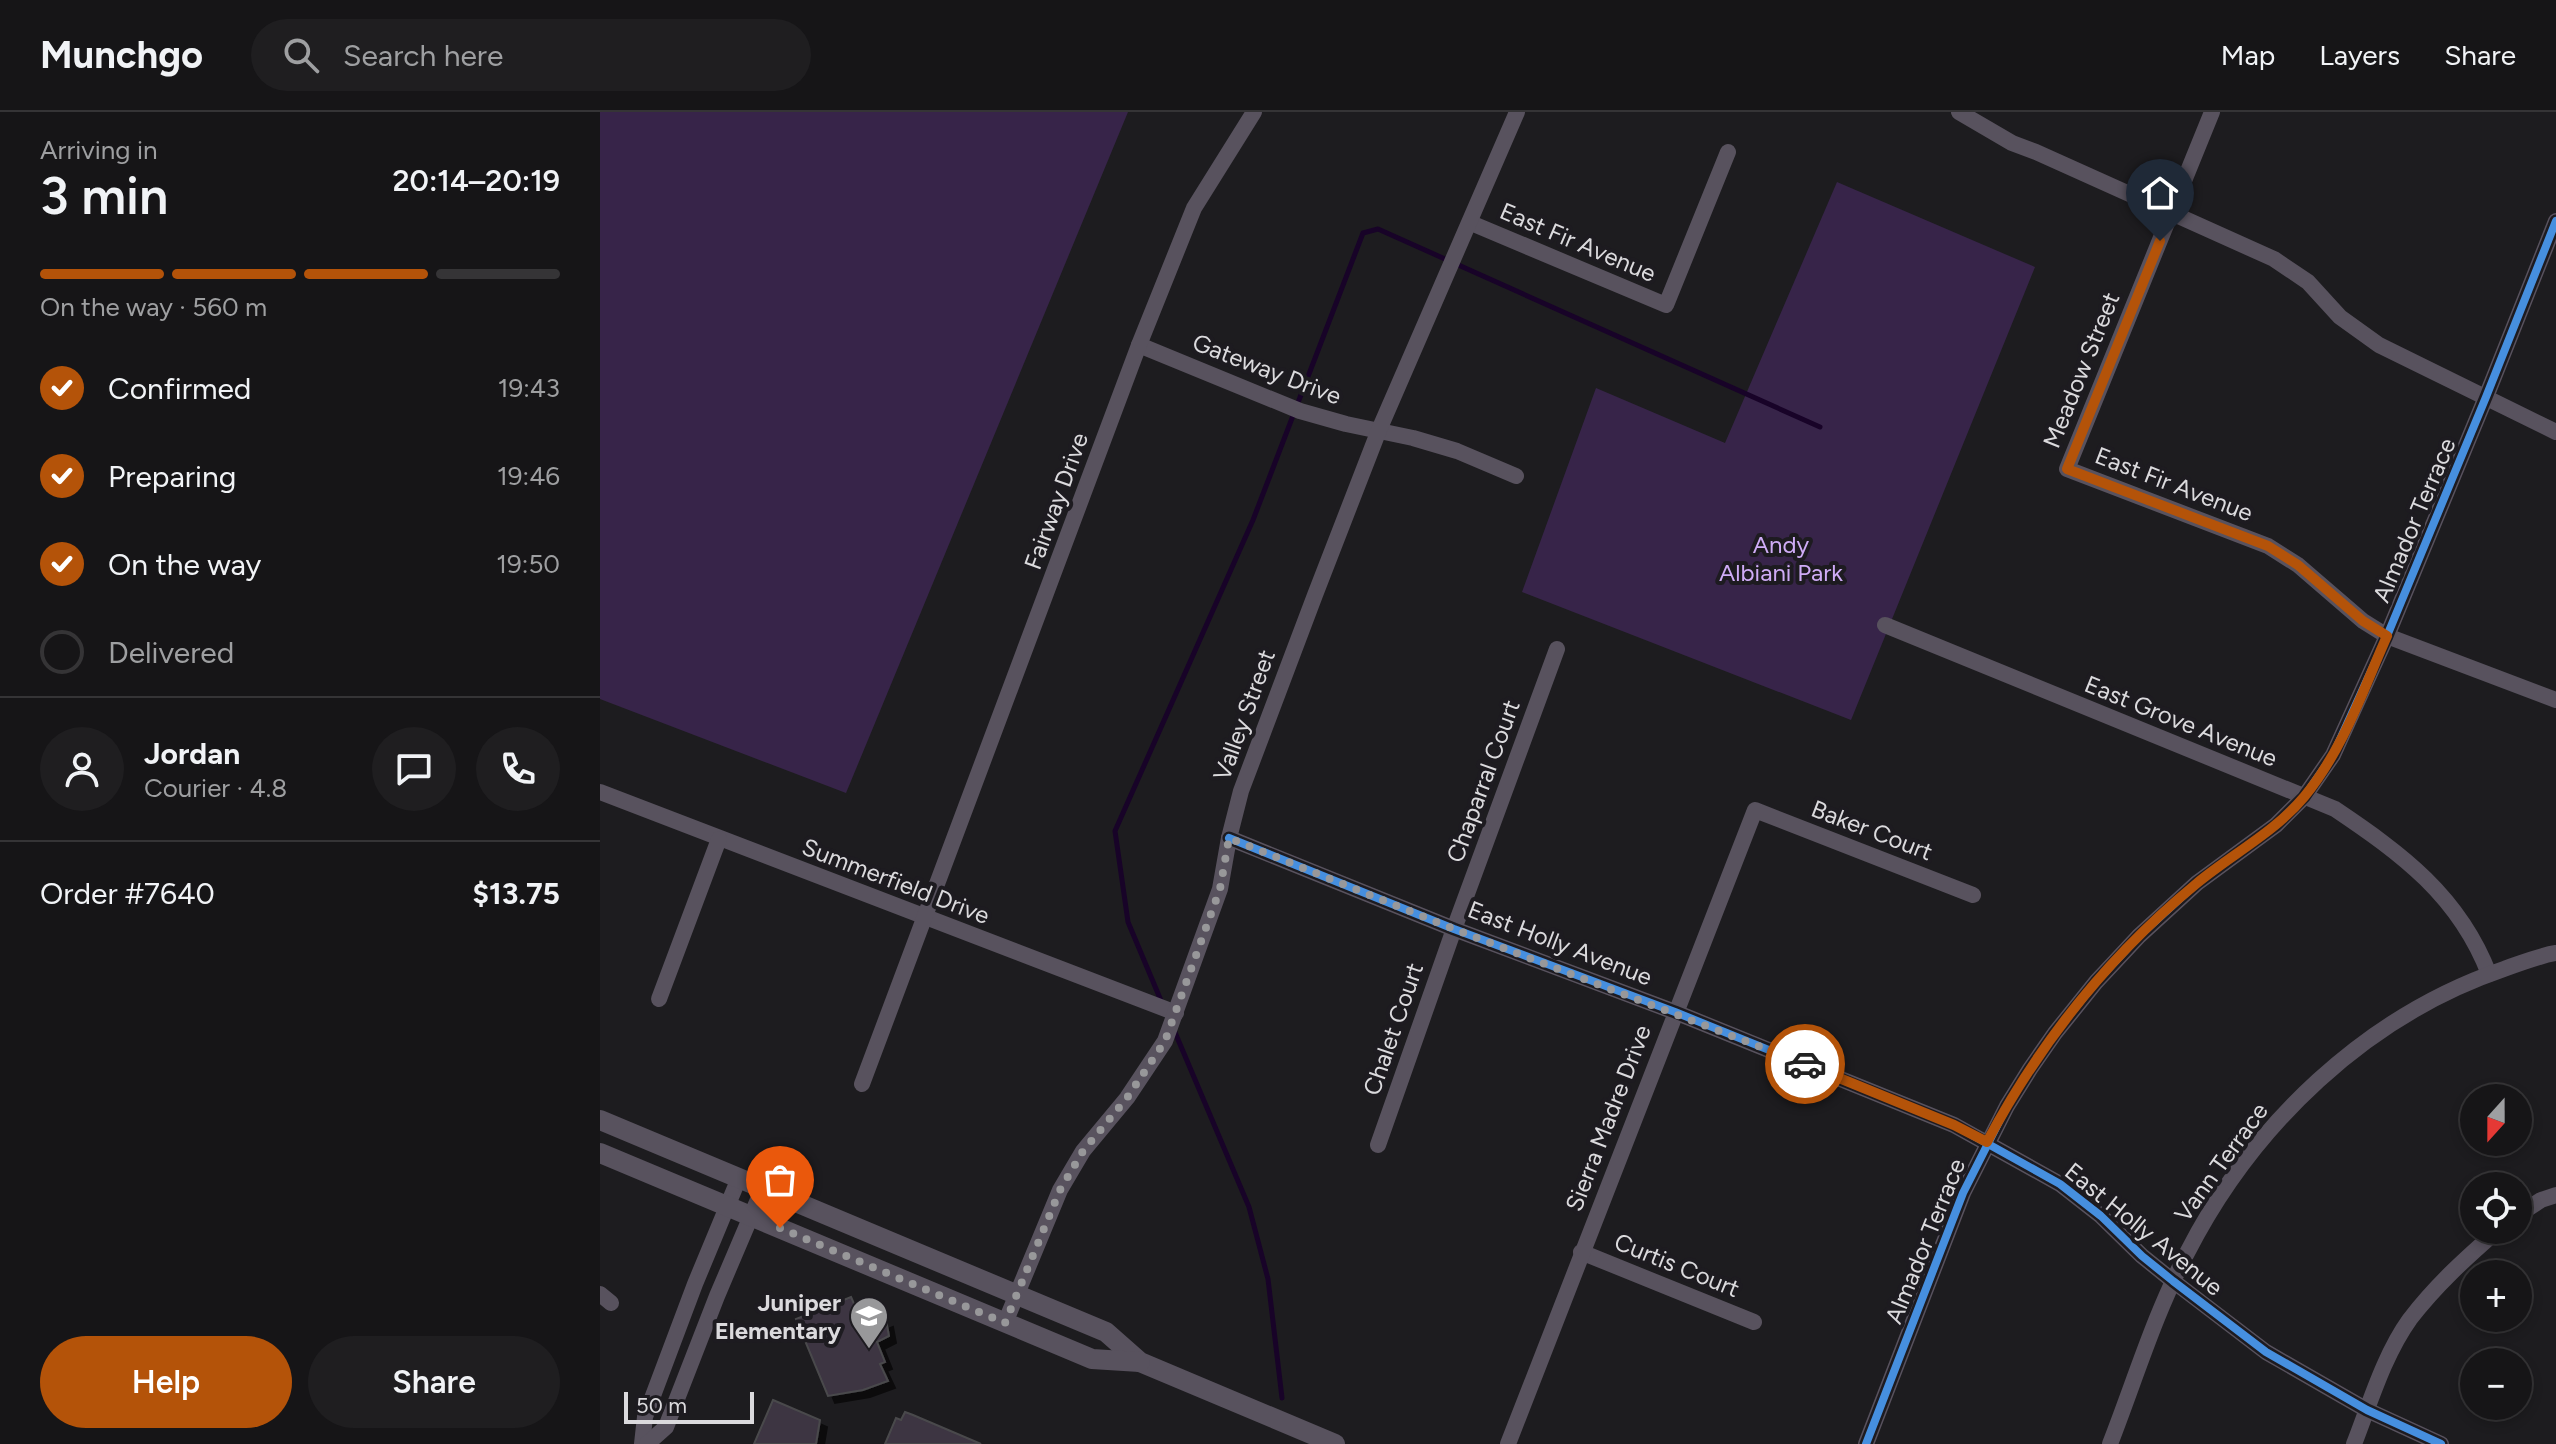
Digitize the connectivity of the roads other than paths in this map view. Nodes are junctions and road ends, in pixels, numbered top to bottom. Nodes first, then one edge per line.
1 (1254, 112) edge
2 (1517, 112) edge
3 (1959, 112) edge
4 (2212, 112) edge
5 (1728, 152) dead end
6 (2171, 212) junction
7 (2556, 221) edge
8 (1471, 223) junction
9 (1139, 345) junction
10 (2486, 397) junction
11 (1379, 430) junction
12 (2556, 432) edge
13 (2067, 469) joint
14 (1516, 476) dead end
15 (1885, 625) dead end
16 (2387, 636) junction
17 (1557, 649) dead end
18 (2556, 700) edge
19 (600, 792) edge
20 (2304, 797) junction
21 (1755, 810) joint
22 (1229, 838) junction
23 (719, 839) junction
24 (1973, 895) dead end
25 (924, 917) junction
26 (1454, 929) junction
27 (2556, 953) edge
28 (2489, 974) junction
29 (659, 999) dead end
30 (1675, 1012) junction
31 (1176, 1013) junction
32 (862, 1084) dead end
33 (600, 1120) edge
34 (1987, 1142) junction
35 (1378, 1145) dead end
36 (600, 1153) edge
37 (739, 1178) junction
38 (763, 1188) junction
39 (2556, 1195) edge
40 (2532, 1206) edge
41 (727, 1207) junction
42 (752, 1216) junction
43 (2482, 1244) edge
44 (1581, 1252) junction
45 (2173, 1281) junction
46 (1016, 1295) junction
47 (1754, 1322) dead end
48 (1005, 1323) junction
49 (1140, 1362) junction
50 (2367, 1410) junction
51 (645, 1444) edge
52 (1335, 1444) edge
53 (1508, 1444) edge
54 (1866, 1444) edge
55 (2110, 1444) edge
56 (2354, 1444) edge
57 (2441, 1444) edge

1 - 9 street, Fairway Drive
2 - 8 street, Valley Street
3 - 6 street
4 - 6 street, Meadow Street
5 - 8 street, East Fir Avenue
6 - 10 street
6 - 13 street, Meadow Street
7 - 10 street, Almador Terrace
8 - 11 street, Valley Street
9 - 11 street, Gateway Drive
9 - 25 street, Fairway Drive
10 - 12 street
10 - 16 street, Almador Terrace
11 - 14 street, Gateway Drive
11 - 22 street, Valley Street
13 - 16 street, East Fir Avenue
15 - 20 street, East Grove Avenue
16 - 18 street, East Fir Avenue
16 - 20 street, Almador Terrace
17 - 26 street, Chaparral Court
19 - 23 street, Summerfield Drive
20 - 28 street, East Grove Avenue
20 - 34 street, Almador Terrace
21 - 24 street, Baker Court
21 - 30 street, Sierra Madre Drive
22 - 26 street, East Holly Avenue
22 - 31 street, Valley Street
23 - 25 street, Summerfield Drive
23 - 29 street
25 - 31 street, Summerfield Drive
25 - 32 street, Fairway Drive
26 - 30 street, East Holly Avenue
26 - 35 street, Chalet Court
27 - 28 street, Vann Terrace
28 - 45 street, Vann Terrace
30 - 34 street, East Holly Avenue
30 - 44 street, Sierra Madre Drive
31 - 46 street, Valley Street
33 - 37 street
34 - 45 street, East Holly Avenue
34 - 54 street, Almador Terrace
36 - 41 street
37 - 38 street
37 - 41 street
38 - 42 street
38 - 46 street
39 - 40 street
41 - 42 street
41 - 51 street
42 - 48 street
42 - 51 street
43 - 50 street
44 - 47 street, Curtis Court
44 - 53 street, Sierra Madre Drive
45 - 50 street, East Holly Avenue
45 - 55 street, Vann Terrace
46 - 48 street, Valley Street
46 - 49 street
48 - 49 street
49 - 52 street
50 - 56 street
50 - 57 street, East Holly Avenue

